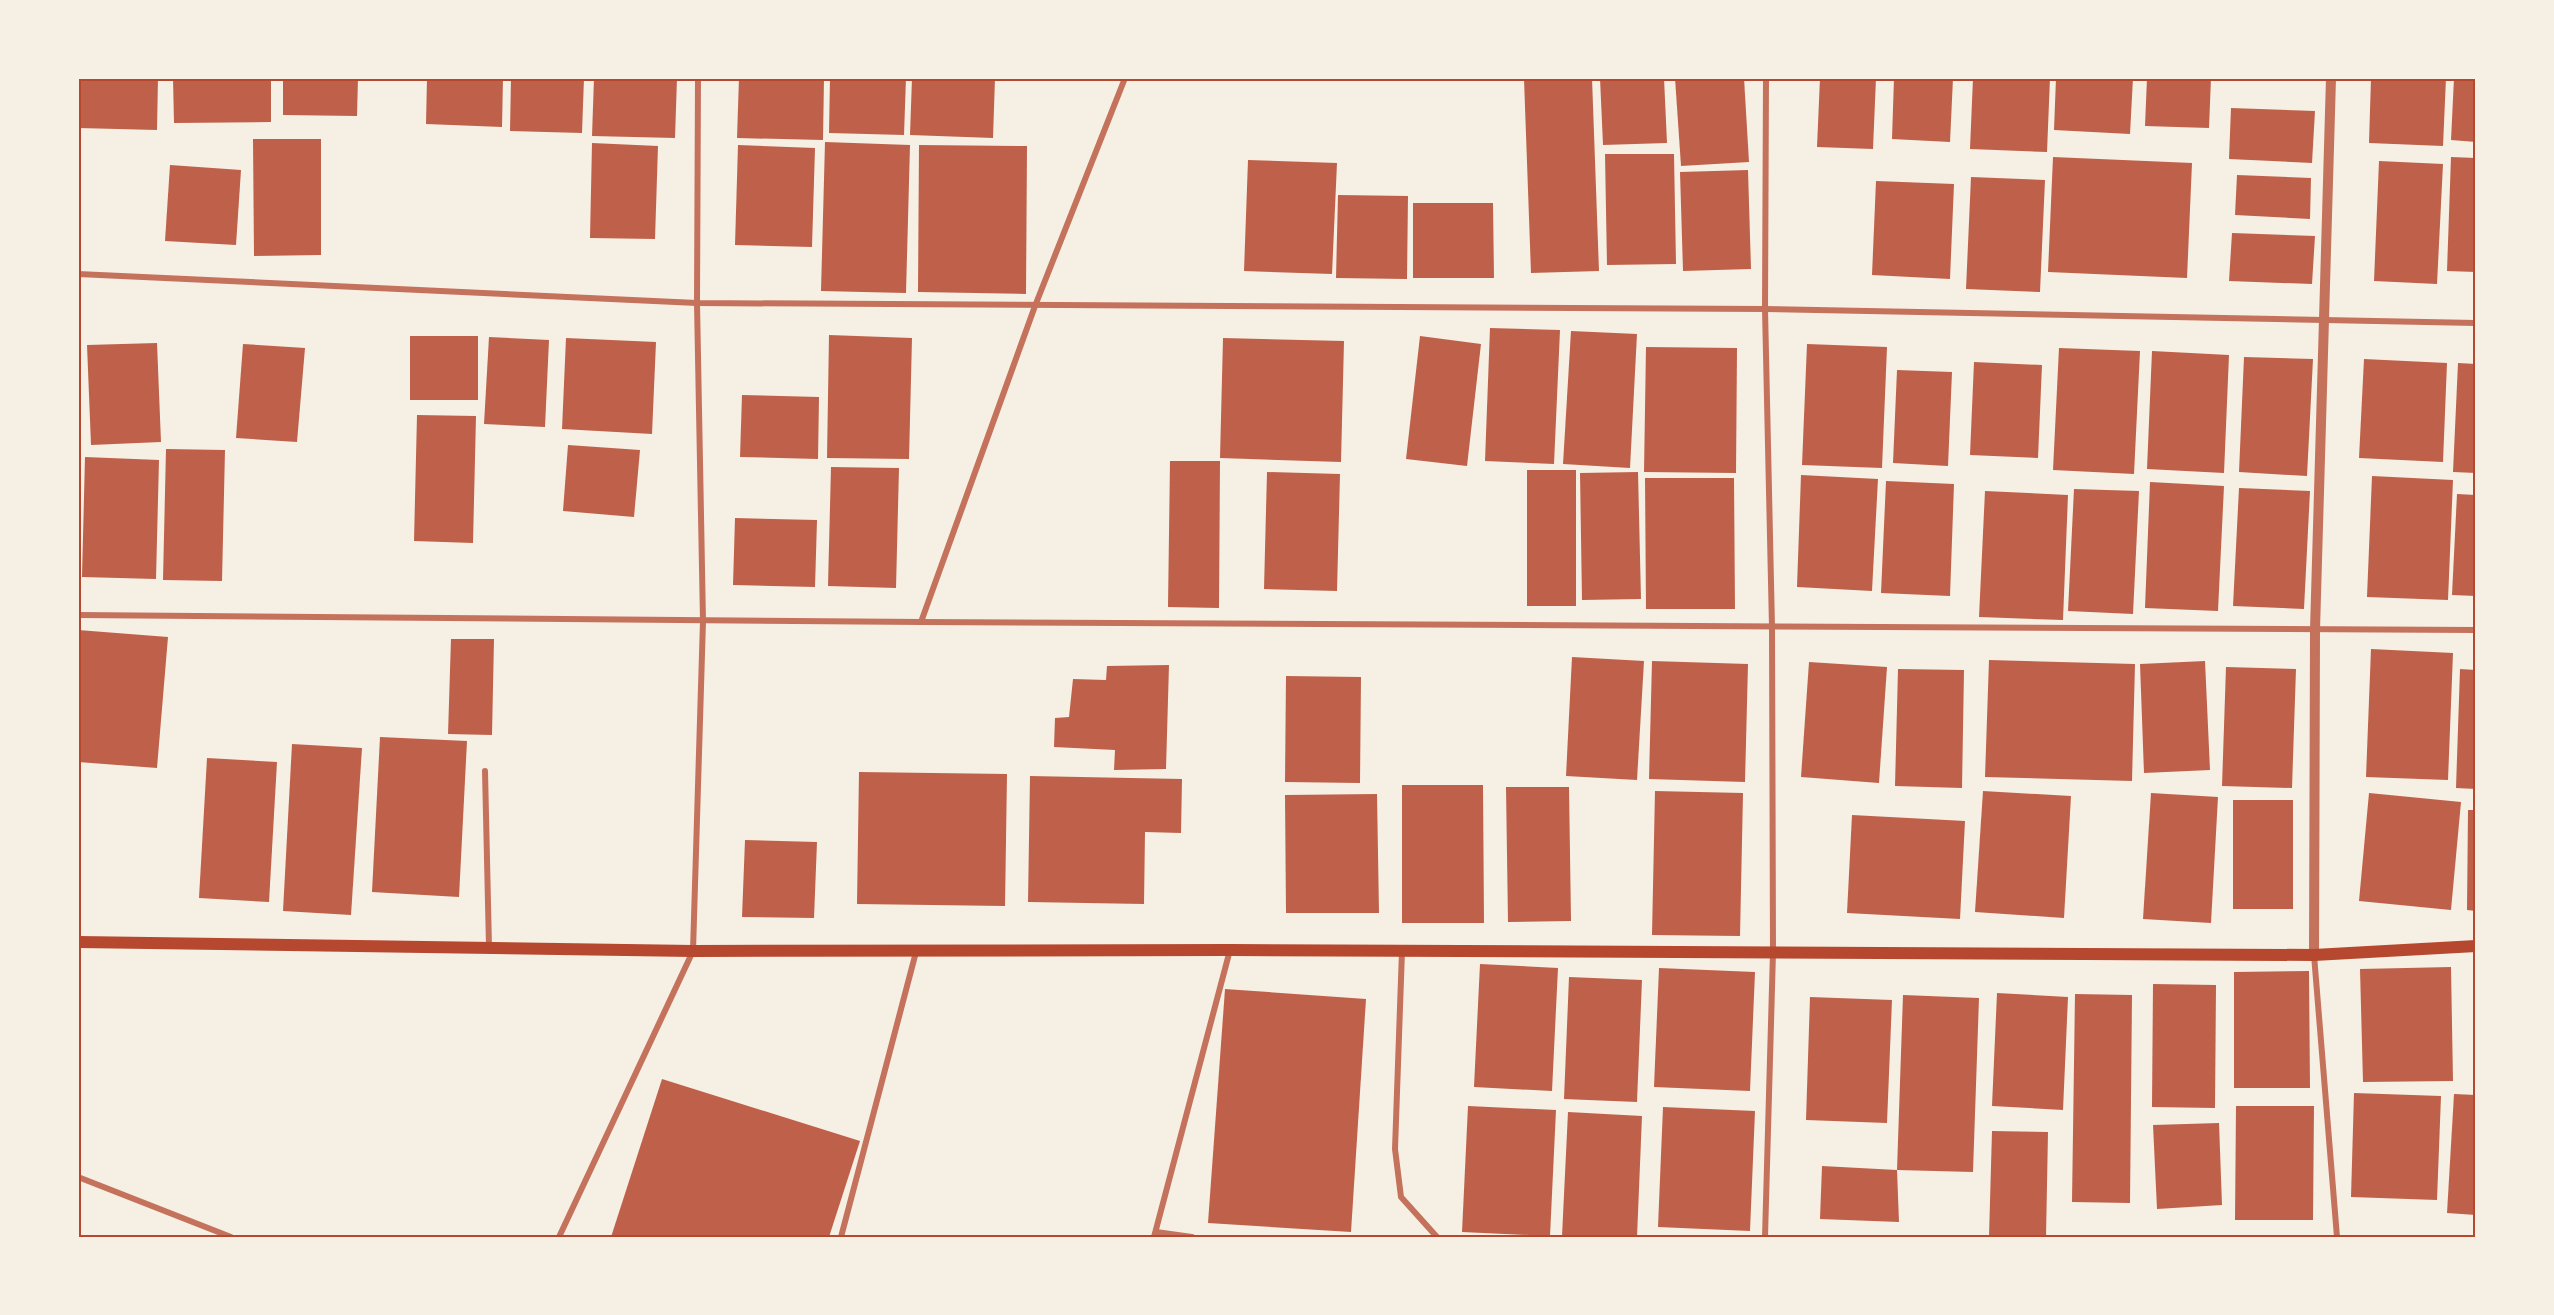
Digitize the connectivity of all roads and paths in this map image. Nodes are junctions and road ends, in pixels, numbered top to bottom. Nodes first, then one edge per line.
1 (698, 78) edge
2 (1125, 78) edge
3 (1766, 78) edge
4 (2331, 78) edge
5 (78, 274) edge
6 (697, 303) junction
7 (1035, 306) junction
8 (1765, 309) junction
9 (2325, 321) junction
10 (2476, 323) edge
11 (78, 615) edge
12 (703, 621) junction
13 (921, 622) junction
14 (1772, 627) junction
15 (2315, 630) junction
16 (2476, 630) edge
17 (485, 771) dead end
18 (78, 942) edge
19 (2476, 946) edge
20 (489, 948) junction
21 (1230, 950) junction
22 (693, 951) junction
23 (1402, 951) junction
24 (916, 952) junction
25 (1773, 952) junction
26 (2314, 955) junction
27 (78, 1177) edge
28 (1155, 1234) edge
29 (231, 1237) edge
30 (559, 1237) edge
31 (841, 1237) edge
32 (1192, 1237) edge
33 (1437, 1237) edge
34 (1765, 1237) edge
35 (2337, 1237) edge

1 - 6 street
2 - 7 street
3 - 8 street
4 - 9 street
5 - 6 street
6 - 7 street
6 - 12 street
7 - 8 street
7 - 13 street
8 - 9 street
8 - 14 street
9 - 10 street
9 - 15 street
11 - 12 street
12 - 13 street
12 - 22 street
13 - 14 street
14 - 15 street
14 - 25 street
15 - 16 street
15 - 26 street
17 - 20 street
18 - 20 main road
19 - 26 main road
20 - 22 main road
21 - 23 main road
21 - 24 main road
21 - 28 street
22 - 24 main road
22 - 30 street
23 - 25 main road
23 - 33 street
24 - 31 street
25 - 26 main road
25 - 34 street
26 - 35 street
27 - 29 street
28 - 32 street

